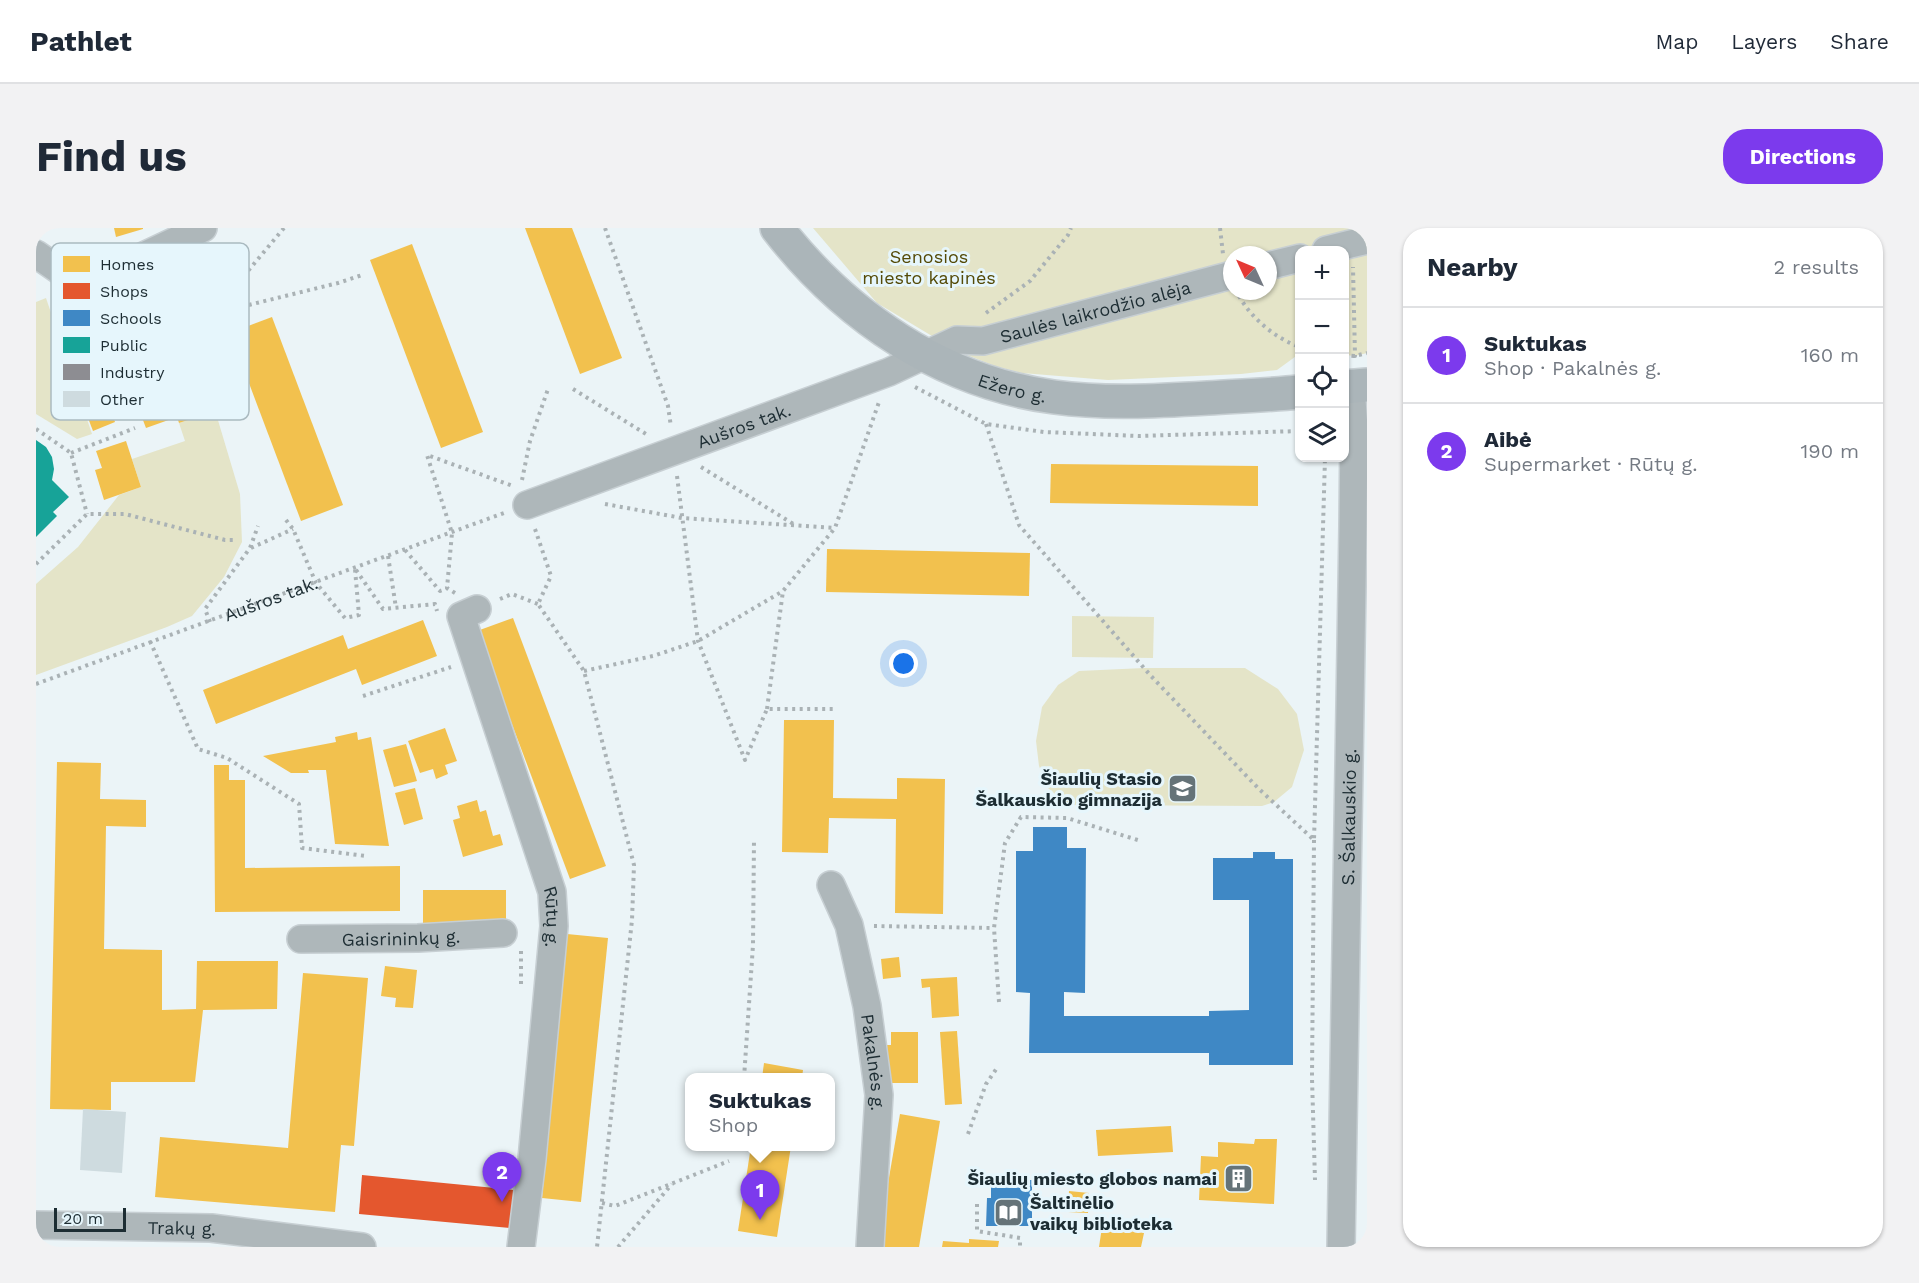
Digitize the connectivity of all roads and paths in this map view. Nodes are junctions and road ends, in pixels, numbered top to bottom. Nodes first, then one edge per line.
1 (204, 228) edge
2 (284, 228) edge
3 (605, 228) edge
4 (777, 228) edge
5 (1071, 228) edge
6 (1367, 240) edge
7 (172, 243) edge
8 (1342, 246) edge
9 (36, 254) edge
10 (1295, 259) edge
11 (1353, 263) dead end
12 (51, 264) edge
13 (1277, 264) edge
14 (249, 270) edge
15 (362, 275) dead end
16 (1223, 277) edge
17 (1242, 300) edge
18 (249, 305) edge
19 (957, 340) junction
20 (1295, 345) edge
21 (1367, 353) edge
22 (925, 355) junction
23 (1351, 371) edge
24 (889, 372) junction
25 (548, 389) dead end
26 (573, 389) dead end
27 (1295, 392) edge
28 (986, 424) dead end
29 (135, 428) dead end
30 (36, 429) edge
31 (675, 451) junction
32 (71, 453) junction
33 (1325, 462) edge
34 (600, 503) dead end
35 (517, 509) junction
36 (87, 514) junction
37 (682, 518) junction
38 (286, 520) dead end
39 (795, 525) junction
40 (258, 526) dead end
41 (835, 528) junction
42 (293, 529) junction
43 (452, 533) junction
44 (237, 540) dead end
45 (250, 548) junction
46 (405, 550) junction
47 (388, 556) junction
48 (36, 564) edge
49 (355, 568) junction
50 (316, 583) junction
51 (447, 588) junction
52 (783, 591) junction
53 (538, 604) junction
54 (396, 608) junction
55 (477, 609) junction
56 (438, 614) dead end
57 (210, 622) junction
58 (150, 641) junction
59 (698, 641) junction
60 (449, 656) dead end
61 (584, 671) junction
62 (36, 684) edge
63 (363, 696) dead end
64 (767, 709) junction
65 (836, 709) dead end
66 (754, 840) dead end
67 (1314, 840) junction
68 (1141, 841) dead end
69 (366, 856) dead end
70 (831, 885) dead end
71 (849, 925) junction
72 (994, 928) junction
73 (503, 933) dead end
74 (301, 939) dead end
75 (999, 1002) dead end
76 (997, 1068) dead end
77 (744, 1073) edge
78 (968, 1134) dead end
79 (729, 1161) dead end
80 (672, 1184) junction
81 (1315, 1190) dead end
82 (602, 1203) junction
83 (976, 1204) dead end
84 (36, 1225) edge
85 (362, 1247) edge
86 (521, 1247) edge
87 (597, 1247) edge
88 (618, 1247) edge
89 (870, 1247) edge
90 (1020, 1247) edge
91 (1341, 1247) edge

1 - 7 street
2 - 14 path
3 - 31 path
4 - 22 main road, Ežero g.
5 - 19 path
6 - 8 street
9 - 12 street
10 - 13 street
11 - 23 path
15 - 18 path
16 - 19 street, Saulės laikrodžio alėja
17 - 20 path
19 - 22 street, Aušros tak.
21 - 23 path
22 - 24 street, Aušros tak.
22 - 27 main road, Ežero g.
23 - 91 street, S. Šalkauskio g.
24 - 31 street, Aušros tak.
24 - 41 path
25 - 43 path
26 - 31 path
28 - 67 path
29 - 32 path
30 - 32 path
31 - 35 street, Aušros tak.
31 - 37 path
31 - 39 path
32 - 36 path
33 - 67 path
34 - 37 path
35 - 43 path, Aušros tak.
35 - 53 path
36 - 44 path
36 - 48 path
37 - 39 path
37 - 59 path
38 - 42 path
39 - 41 path
40 - 45 path
41 - 52 path
42 - 45 path
42 - 50 path
43 - 46 path, Aušros tak.
43 - 51 path
45 - 57 path
46 - 47 path, Aušros tak.
46 - 51 path
47 - 49 path, Aušros tak.
47 - 54 path
49 - 50 path, Aušros tak.
49 - 50 path
49 - 54 path
50 - 57 path, Aušros tak.
51 - 55 path
52 - 59 path
52 - 64 path
53 - 55 path
53 - 61 path
54 - 56 path
55 - 86 street, Rūtų g.
57 - 58 path, Aušros tak.
58 - 62 path, Aušros tak.
58 - 69 path
59 - 61 path
59 - 64 path
60 - 63 path
61 - 82 path
64 - 65 path
66 - 77 path
67 - 81 path
68 - 72 path
70 - 71 street, Pakalnės g.
71 - 72 path
71 - 89 street, Pakalnės g.
72 - 75 path
73 - 74 street, Gaisrininkų g.
76 - 78 path
79 - 80 path
80 - 82 path
80 - 88 path
82 - 87 path
83 - 90 path
84 - 85 street, Trakų g.

